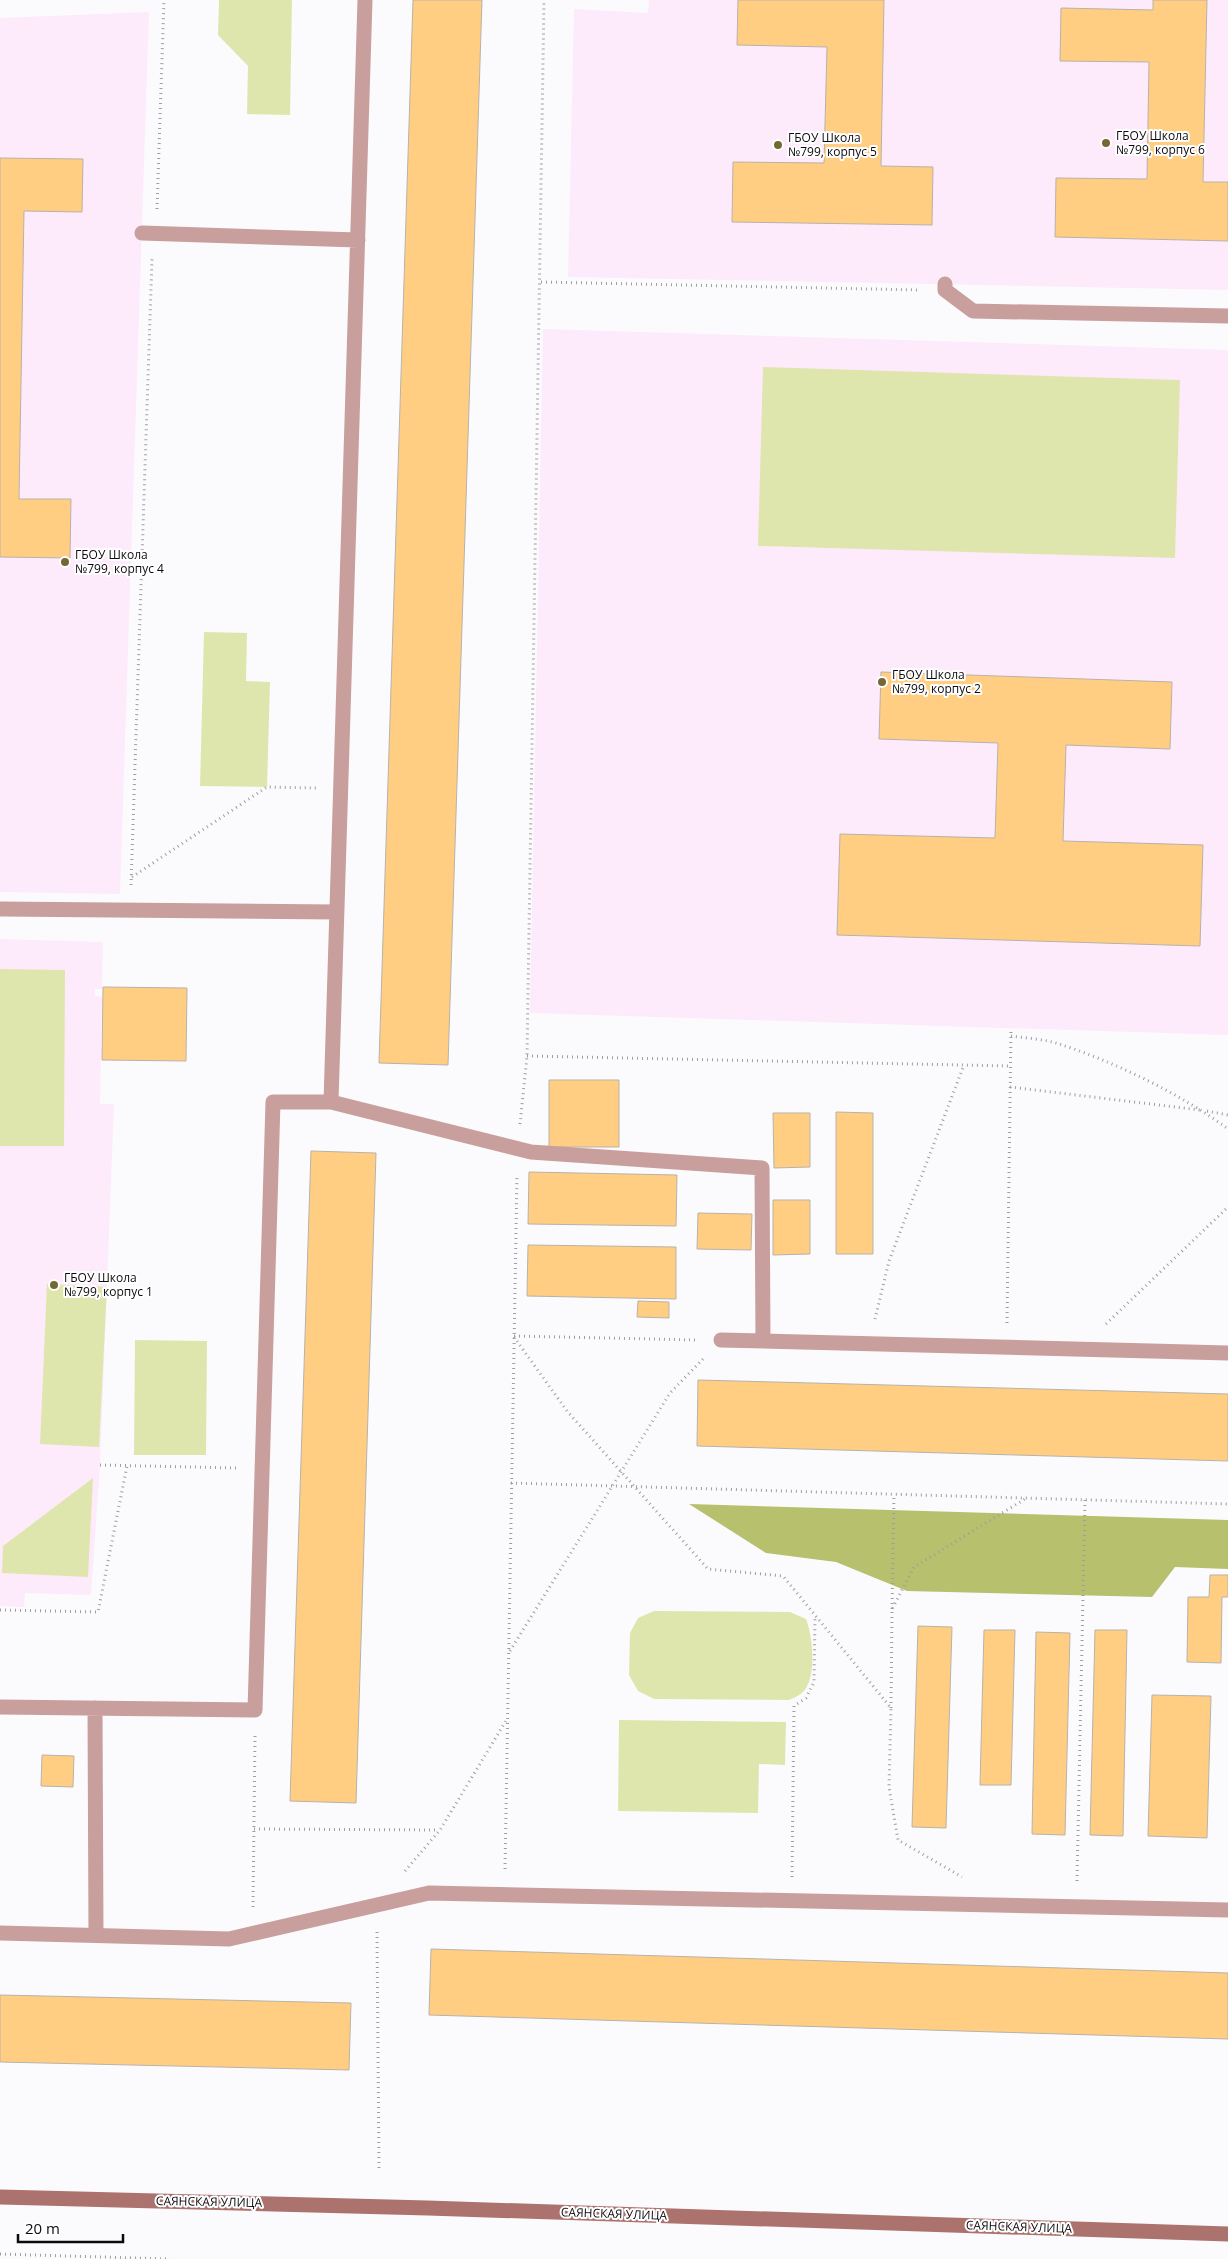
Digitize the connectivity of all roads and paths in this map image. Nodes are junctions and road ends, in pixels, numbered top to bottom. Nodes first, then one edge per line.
1 (164, 0) edge
2 (365, 0) edge
3 (544, 0) edge
4 (150, 233) junction
5 (358, 240) junction
6 (541, 282) junction
7 (945, 287) joint
8 (1228, 316) edge
9 (341, 789) junction
10 (131, 877) junction
11 (0, 909) edge
12 (130, 910) junction
13 (337, 912) junction
14 (1011, 1029) dead end
15 (1011, 1036) junction
16 (527, 1056) junction
17 (964, 1065) junction
18 (1010, 1066) junction
19 (1010, 1087) junction
20 (331, 1102) junction
21 (1204, 1110) junction
22 (1228, 1115) edge
23 (1228, 1129) edge
24 (517, 1148) junction
25 (1228, 1207) edge
26 (514, 1336) junction
27 (721, 1340) junction
28 (763, 1341) junction
29 (868, 1344) junction
30 (1007, 1348) junction
31 (1079, 1350) junction
32 (1228, 1354) edge
33 (100, 1465) dead end
34 (127, 1466) junction
35 (262, 1468) junction
36 (621, 1472) junction
37 (512, 1483) junction
38 (612, 1486) junction
39 (634, 1487) junction
40 (894, 1494) junction
41 (1025, 1498) junction
42 (1085, 1500) junction
43 (1228, 1504) edge
44 (0, 1610) edge
45 (892, 1610) junction
46 (815, 1615) junction
47 (508, 1653) junction
48 (0, 1707) edge
49 (95, 1708) junction
50 (890, 1708) junction
51 (255, 1710) junction
52 (508, 1718) junction
53 (254, 1829) junction
54 (440, 1830) junction
55 (963, 1877) dead end
56 (504, 1894) junction
57 (792, 1900) junction
58 (377, 1905) junction
59 (1076, 1906) junction
60 (1228, 1910) edge
61 (253, 1933) junction
62 (0, 1934) edge
63 (96, 1936) junction
64 (379, 2169) dead end
65 (0, 2197) edge
66 (1228, 2234) edge
67 (0, 2254) edge
68 (170, 2259) edge

1 - 4 path
2 - 5 lane
3 - 6 path
4 - 5 lane
4 - 10 path
5 - 9 lane
6 - 7 path
6 - 16 path
7 - 8 lane
9 - 10 path
9 - 13 lane
10 - 12 path
11 - 12 lane
12 - 13 lane
13 - 20 lane
14 - 15 path
15 - 18 path
15 - 21 path
16 - 17 path
16 - 24 path
17 - 18 path
17 - 29 path
18 - 19 path
19 - 21 path
19 - 30 path
20 - 24 lane
20 - 35 lane
21 - 22 path
21 - 23 path
24 - 26 path
24 - 28 lane
25 - 31 path
26 - 27 path
26 - 36 path
26 - 37 path
27 - 28 lane
27 - 36 path
28 - 29 lane
29 - 30 lane
30 - 31 lane
31 - 32 lane
33 - 34 path
34 - 35 path
34 - 44 path
35 - 51 lane
36 - 38 path
36 - 39 path
37 - 38 path
37 - 47 path
38 - 39 path
38 - 47 path
39 - 40 path
39 - 46 path
40 - 41 path
40 - 45 path
41 - 42 path
41 - 45 path
42 - 43 path
42 - 59 path
45 - 50 path
46 - 50 path
46 - 57 path
47 - 52 path
48 - 49 lane
49 - 51 lane
49 - 63 lane
50 - 55 path
51 - 53 path
52 - 54 path
52 - 56 path
53 - 54 path
53 - 61 path
54 - 58 path
56 - 57 lane
56 - 58 lane
57 - 59 lane
58 - 61 lane
58 - 64 path
59 - 60 lane
61 - 63 lane
62 - 63 lane
65 - 66 main road, САЯНСКАЯ УЛИЦА
67 - 68 path

